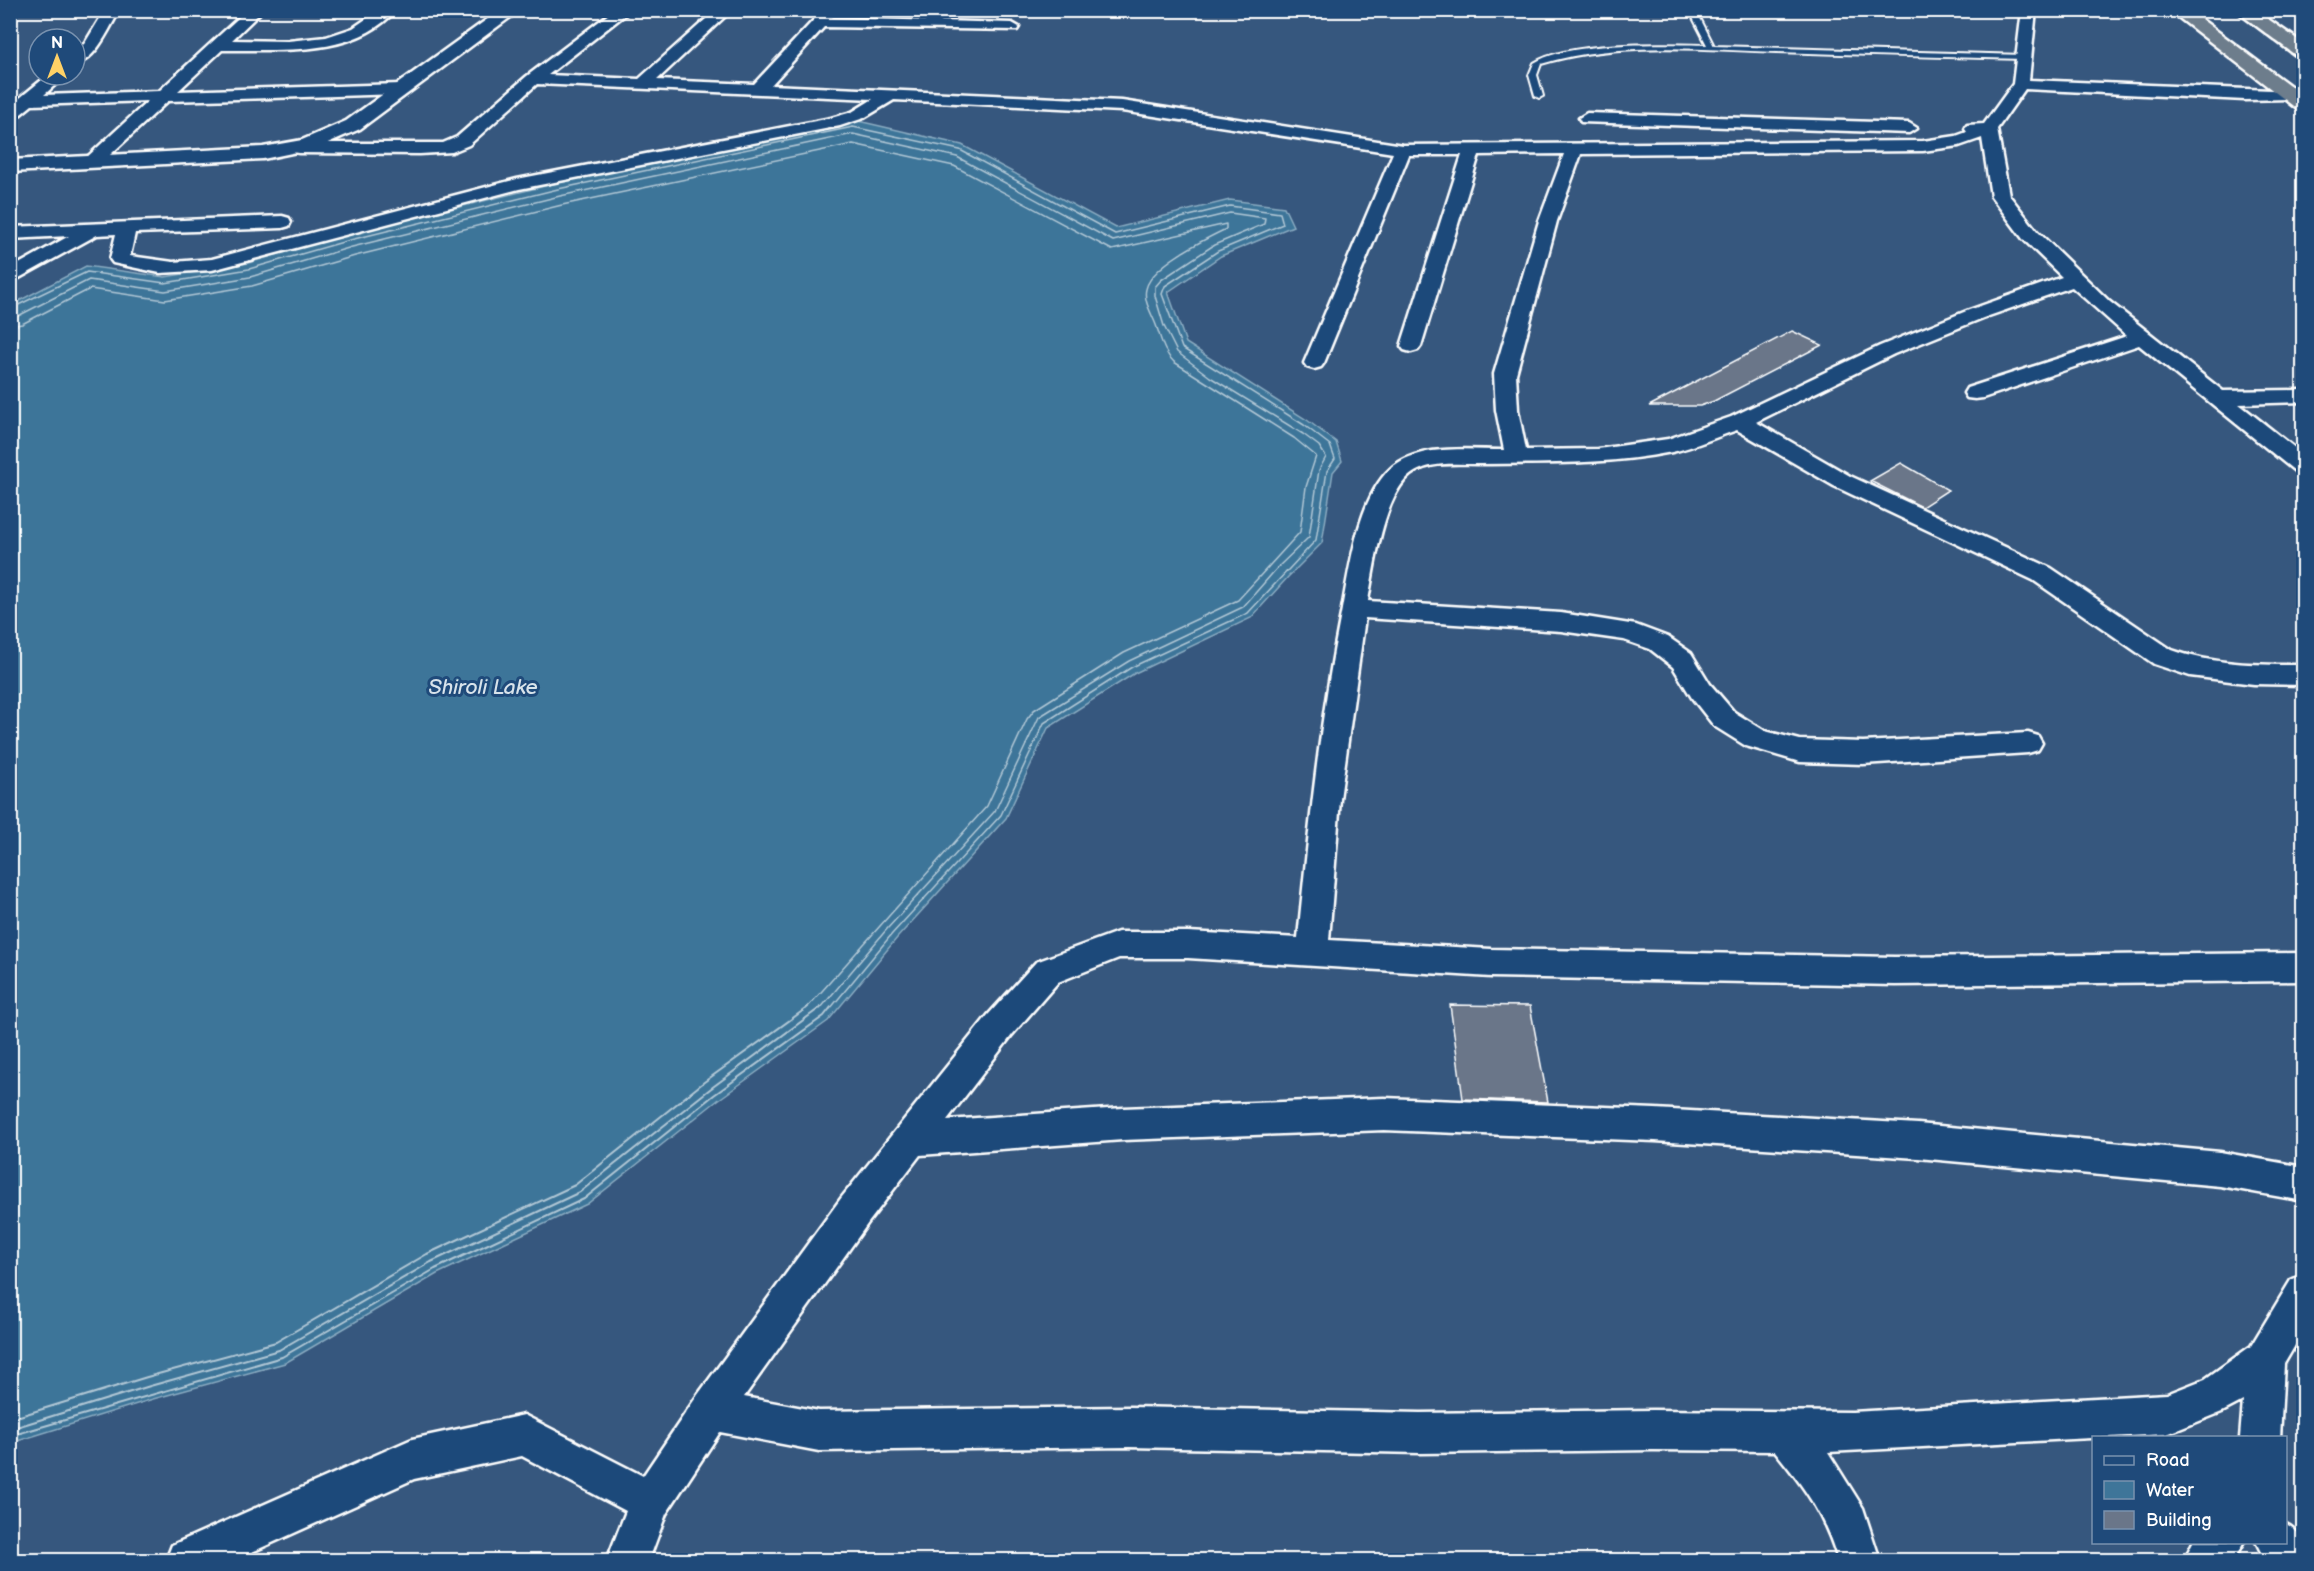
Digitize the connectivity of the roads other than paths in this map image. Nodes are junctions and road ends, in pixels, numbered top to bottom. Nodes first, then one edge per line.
1 (113, 10) edge
2 (256, 10) edge
3 (389, 10) edge
4 (512, 10) edge
5 (624, 10) edge
6 (725, 10) edge
7 (1692, 10) edge
8 (2030, 10) edge
9 (2177, 10) edge
10 (2243, 10) edge
11 (2264, 10) edge
12 (2289, 10) edge
13 (2304, 11) edge
14 (826, 16) edge
15 (875, 16) edge
16 (955, 18) edge
17 (1012, 27) dead end
18 (2304, 39) edge
19 (216, 45) junction
20 (1712, 48) junction
21 (87, 49) edge
22 (2304, 53) edge
23 (2024, 57) junction
24 (533, 79) junction
25 (644, 83) junction
26 (2021, 84) junction
27 (43, 87) edge
28 (401, 88) junction
29 (758, 90) junction
30 (890, 96) junction
31 (1539, 96) dead end
32 (160, 97) junction
33 (27, 100) junction
34 (2296, 100) edge
35 (10, 115) edge
36 (1587, 118) dead end
37 (1989, 129) junction
38 (299, 148) junction
39 (1472, 149) junction
40 (1574, 149) junction
41 (1403, 150) junction
42 (91, 163) junction
43 (10, 166) edge
44 (282, 222) dead end
45 (127, 229) junction
46 (94, 230) junction
47 (10, 233) edge
48 (10, 277) edge
49 (2073, 280) junction
50 (2141, 338) junction
51 (1412, 346) dead end
52 (1314, 363) dead end
53 (1975, 393) dead end
54 (2304, 396) edge
55 (2219, 398) junction
56 (1739, 422) junction
57 (1516, 455) junction
58 (2304, 467) edge
59 (1354, 609) junction
60 (2304, 675) edge
61 (2028, 743) dead end
62 (1312, 953) junction
63 (2304, 967) edge
64 (912, 1139) junction
65 (2304, 1184) edge
66 (2304, 1293) edge
67 (2265, 1360) junction
68 (711, 1410) junction
69 (1783, 1430) junction
70 (2260, 1436) edge
71 (650, 1502) junction
72 (2221, 1544) edge
73 (2278, 1544) edge
74 (187, 1560) edge
75 (628, 1560) edge
76 (1859, 1560) edge
77 (2205, 1560) edge
78 (2290, 1560) edge

1 - 21 street
2 - 19 street
3 - 19 street
4 - 28 street
5 - 24 street
6 - 25 street
7 - 20 lane
8 - 23 street
9 - 34 highway
10 - 22 highway
11 - 18 highway
12 - 13 street
14 - 15 street
14 - 29 street
15 - 16 street
16 - 17 street
19 - 32 street
20 - 23 lane
20 - 31 lane
23 - 26 street
24 - 25 street
24 - 38 street
25 - 29 street
26 - 34 street
26 - 37 street
27 - 33 street
28 - 32 street
28 - 38 street
29 - 30 street
30 - 41 street
30 - 45 street
32 - 33 street
32 - 42 street
33 - 35 street
36 - 37 street
37 - 40 street
37 - 49 street
38 - 42 street
39 - 40 street
39 - 41 street
39 - 51 street
40 - 57 street
41 - 52 street
42 - 43 street
44 - 45 street
45 - 46 street
46 - 47 street
46 - 48 street
49 - 50 street
49 - 56 street
50 - 53 street
50 - 55 street
54 - 55 street
55 - 58 street
56 - 57 street
56 - 60 street
57 - 59 street
59 - 61 street
59 - 62 street
62 - 63 street
62 - 64 street
64 - 65 street
64 - 68 street
66 - 67 street
67 - 69 street
67 - 70 street
68 - 69 street
68 - 71 street
69 - 76 street
71 - 74 street
71 - 75 street
72 - 77 street
73 - 78 street

